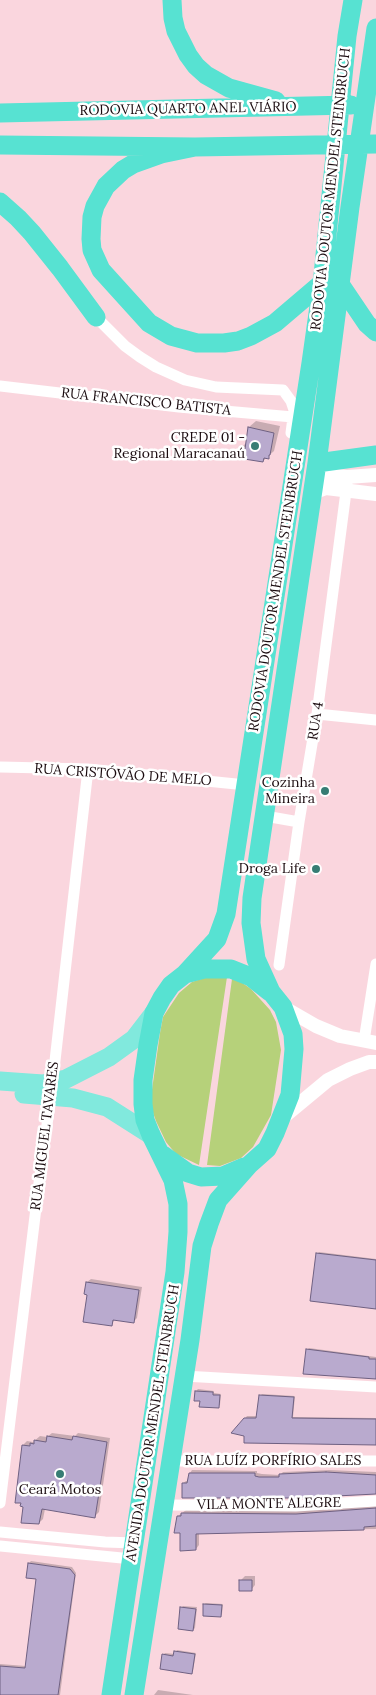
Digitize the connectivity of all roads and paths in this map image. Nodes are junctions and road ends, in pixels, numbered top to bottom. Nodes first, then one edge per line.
1 (172, 0) edge
2 (353, 0) edge
3 (375, 34) edge
4 (376, 104) edge
5 (296, 107) junction
6 (0, 113) edge
7 (376, 144) edge
8 (0, 145) edge
9 (195, 147) junction
10 (0, 202) edge
11 (331, 283) junction
12 (96, 317) joint
13 (376, 332) edge
14 (0, 386) edge
15 (294, 414) junction
16 (376, 455) edge
17 (317, 466) junction
18 (376, 475) edge
19 (347, 484) junction
20 (292, 489) junction
21 (376, 494) edge
22 (312, 496) junction
23 (317, 714) junction
24 (376, 720) edge
25 (0, 767) edge
26 (88, 769) junction
27 (246, 784) junction
28 (265, 816) junction
29 (299, 822) junction
30 (376, 964) edge
31 (279, 965) dead end
32 (185, 974) junction
33 (271, 992) junction
34 (283, 1007) junction
35 (154, 1014) junction
36 (370, 1042) edge
37 (376, 1062) edge
38 (0, 1081) edge
39 (52, 1089) junction
40 (0, 1092) edge
41 (280, 1120) junction
42 (151, 1135) junction
43 (160, 1153) junction
44 (249, 1165) junction
45 (184, 1376) junction
46 (376, 1387) edge
47 (170, 1461) junction
48 (376, 1461) edge
49 (375, 1501) edge
50 (0, 1503) edge
51 (164, 1505) junction
52 (0, 1532) edge
53 (0, 1546) edge
54 (133, 1551) junction
55 (111, 1695) edge
56 (134, 1695) edge

1 - 5 highway
2 - 11 highway, RODOVIA DOUTOR MENDEL STEINBRUCH
3 - 11 highway, RODOVIA DOUTOR MENDEL STEINBRUCH
4 - 5 highway, RODOVIA QUARTO ANEL VIÁRIO
5 - 6 highway, RODOVIA QUARTO ANEL VIÁRIO
7 - 9 highway
8 - 9 highway
9 - 11 highway
10 - 12 highway
11 - 13 highway
11 - 17 highway, RODOVIA DOUTOR MENDEL STEINBRUCH
11 - 20 highway, RODOVIA DOUTOR MENDEL STEINBRUCH
12 - 15 street
14 - 15 street, RUA FRANCISCO BATISTA
15 - 20 street
16 - 17 highway
17 - 19 street
17 - 22 highway, RODOVIA DOUTOR MENDEL STEINBRUCH
18 - 19 street
19 - 21 street
19 - 22 street
19 - 23 street, RUA 4
20 - 27 highway, RODOVIA DOUTOR MENDEL STEINBRUCH
22 - 28 highway, RODOVIA DOUTOR MENDEL STEINBRUCH
23 - 24 street
23 - 29 street, RUA 4
25 - 26 street, RUA CRISTÓVÃO DE MELO
26 - 27 street, RUA CRISTÓVÃO DE MELO
26 - 39 street, RUA MIGUEL TAVARES
27 - 32 highway, RODOVIA DOUTOR MENDEL STEINBRUCH
28 - 29 street
28 - 33 highway, RODOVIA DOUTOR MENDEL STEINBRUCH
29 - 31 street, RUA 4
30 - 36 street
32 - 33 highway
32 - 35 highway, RODOVIA DOUTOR MENDEL STEINBRUCH
33 - 34 highway, RODOVIA DOUTOR MENDEL STEINBRUCH
34 - 36 street
34 - 41 highway, RODOVIA DOUTOR MENDEL STEINBRUCH
35 - 39 main road
35 - 42 highway, RODOVIA DOUTOR MENDEL STEINBRUCH
37 - 41 street
38 - 39 main road
39 - 40 main road
39 - 42 main road
39 - 50 street, RUA MIGUEL TAVARES
41 - 44 highway, RODOVIA DOUTOR MENDEL STEINBRUCH
42 - 43 highway, RODOVIA DOUTOR MENDEL STEINBRUCH
43 - 44 highway
43 - 54 highway, AVENIDA DOUTOR MENDEL STEINBRUCH
44 - 45 highway, AVENIDA DOUTOR MENDEL STEINBRUCH
45 - 46 street
45 - 47 highway, AVENIDA DOUTOR MENDEL STEINBRUCH
47 - 48 street, RUA LUÍZ PORFÍRIO SALES
47 - 51 highway, AVENIDA DOUTOR MENDEL STEINBRUCH
49 - 51 street, VILA MONTE ALEGRE
51 - 56 highway, AVENIDA DOUTOR MENDEL STEINBRUCH
52 - 54 street
53 - 54 street
54 - 55 highway, AVENIDA DOUTOR MENDEL STEINBRUCH

